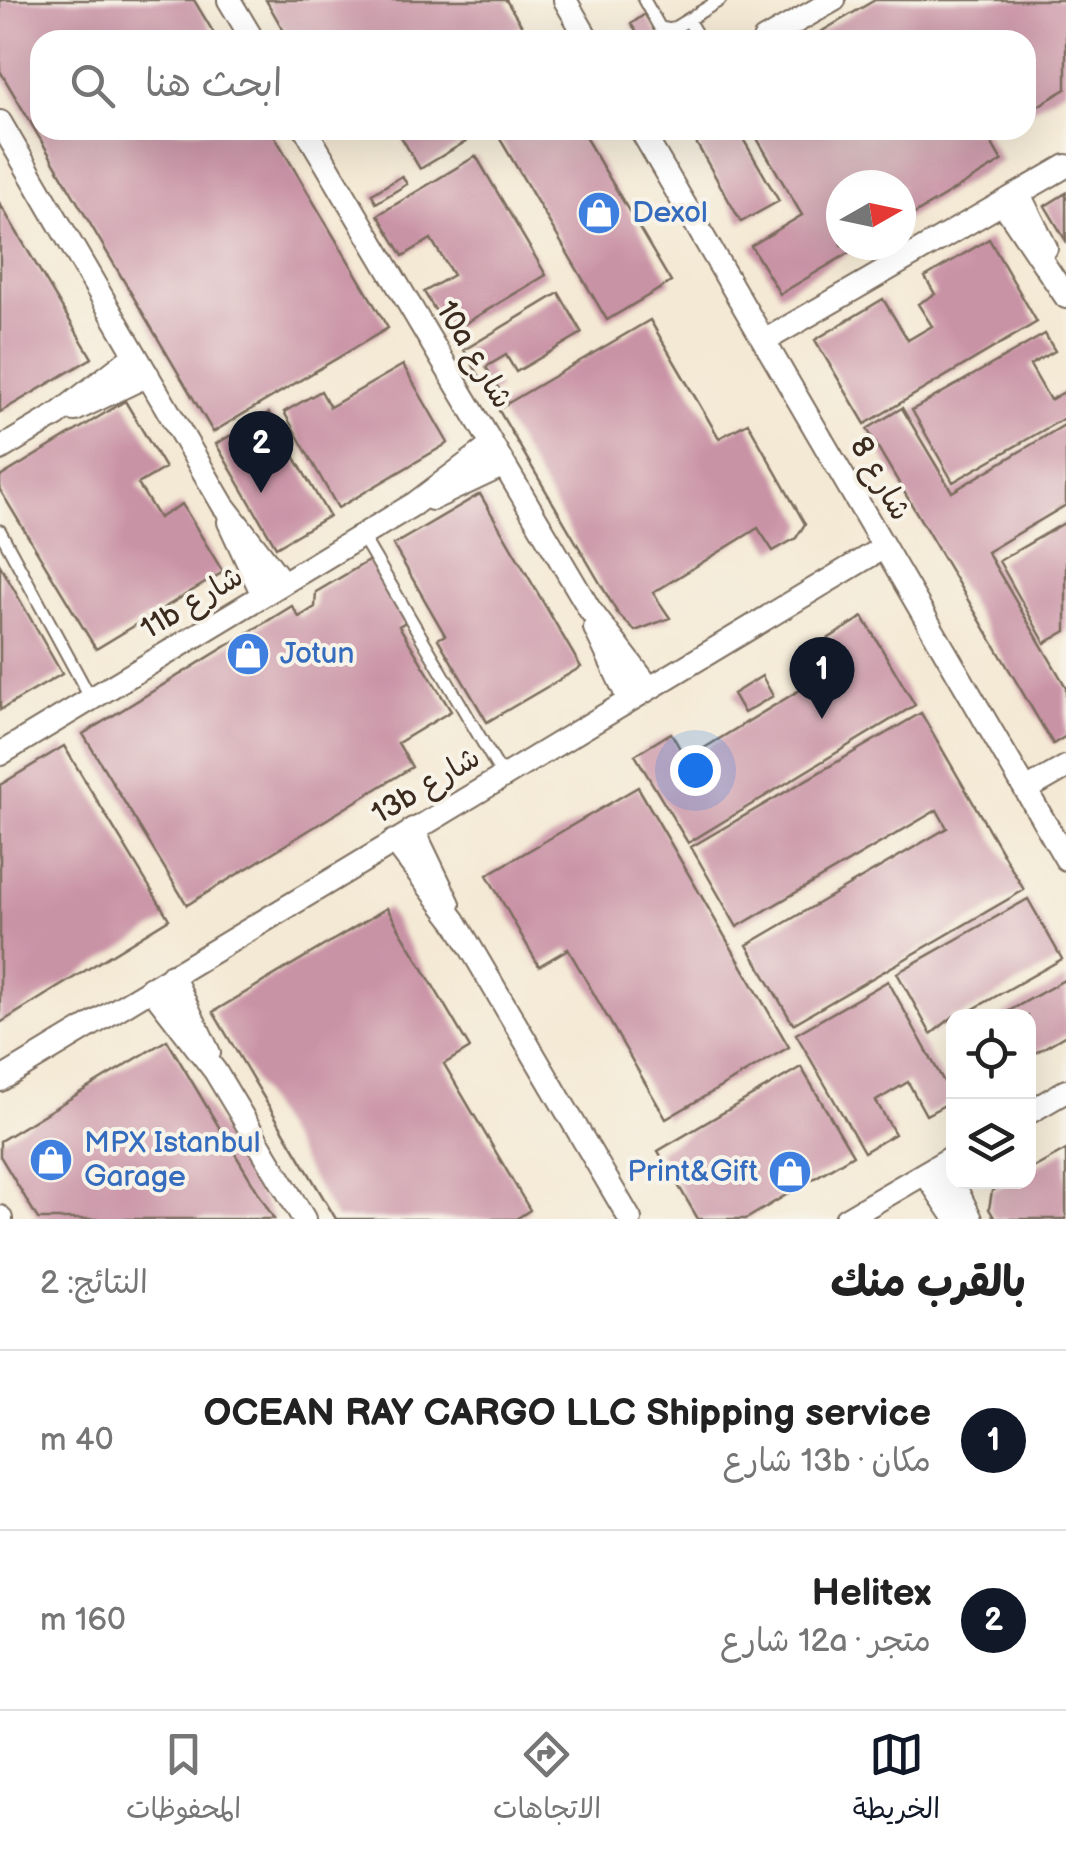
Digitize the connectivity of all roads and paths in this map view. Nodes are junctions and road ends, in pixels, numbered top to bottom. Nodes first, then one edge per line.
1 (229, 0) edge
2 (565, 0) edge
3 (644, 0) edge
4 (720, 0) edge
5 (834, 0) edge
6 (688, 20) junction
7 (246, 30) edge
8 (582, 30) edge
9 (694, 30) edge
10 (782, 30) edge
11 (4, 138) edge
12 (312, 140) edge
13 (647, 140) edge
14 (1066, 166) edge
15 (1011, 198) junction
16 (1064, 293) edge
17 (764, 341) junction
18 (136, 355) junction
19 (148, 376) junction
20 (57, 415) junction
21 (492, 444) junction
22 (0, 449) edge
23 (504, 465) junction
24 (414, 504) junction
25 (0, 531) edge
26 (362, 536) junction
27 (884, 547) junction
28 (273, 589) junction
29 (638, 692) junction
30 (91, 699) junction
31 (1, 752) edge
32 (1066, 767) edge
33 (502, 775) junction
34 (1026, 790) junction
35 (404, 835) junction
36 (1066, 859) edge
37 (172, 976) junction
38 (151, 988) junction
39 (215, 1071) junction
40 (0, 1080) edge
41 (1066, 1091) edge
42 (1036, 1108) edge
43 (940, 1164) edge
44 (304, 1219) edge
45 (630, 1219) edge
46 (846, 1219) edge
47 (956, 1219) edge
48 (971, 1219) edge

1 - 7 street
2 - 8 street
3 - 6 lane
4 - 6 lane
5 - 10 street
6 - 9 lane
11 - 18 street
12 - 21 street, 10a شارع
13 - 17 street, شارع 8
14 - 15 street
15 - 16 street
15 - 17 street
17 - 27 street, شارع 8
18 - 19 street
18 - 20 street
19 - 20 street
19 - 28 street
20 - 22 street
21 - 23 street, 10a شارع
21 - 24 street, 11b شارع
23 - 24 street, 11b شارع
23 - 29 street, 10a شارع
24 - 26 street, 11b شارع
25 - 30 lane
26 - 28 street, 11b شارع
26 - 33 lane
27 - 29 street, 13b شارع
27 - 34 street, شارع 8
28 - 30 street, 11b شارع
29 - 33 street, 13b شارع
30 - 31 street, 11b شارع
32 - 34 street
33 - 35 street, 13b شارع
34 - 36 street, شارع 8
35 - 37 street, 13b شارع
35 - 45 street
37 - 38 street, 13b شارع
37 - 39 street
38 - 39 street
38 - 40 street, 13b شارع
39 - 44 street
41 - 42 street
43 - 46 street
43 - 47 street
43 - 48 street

